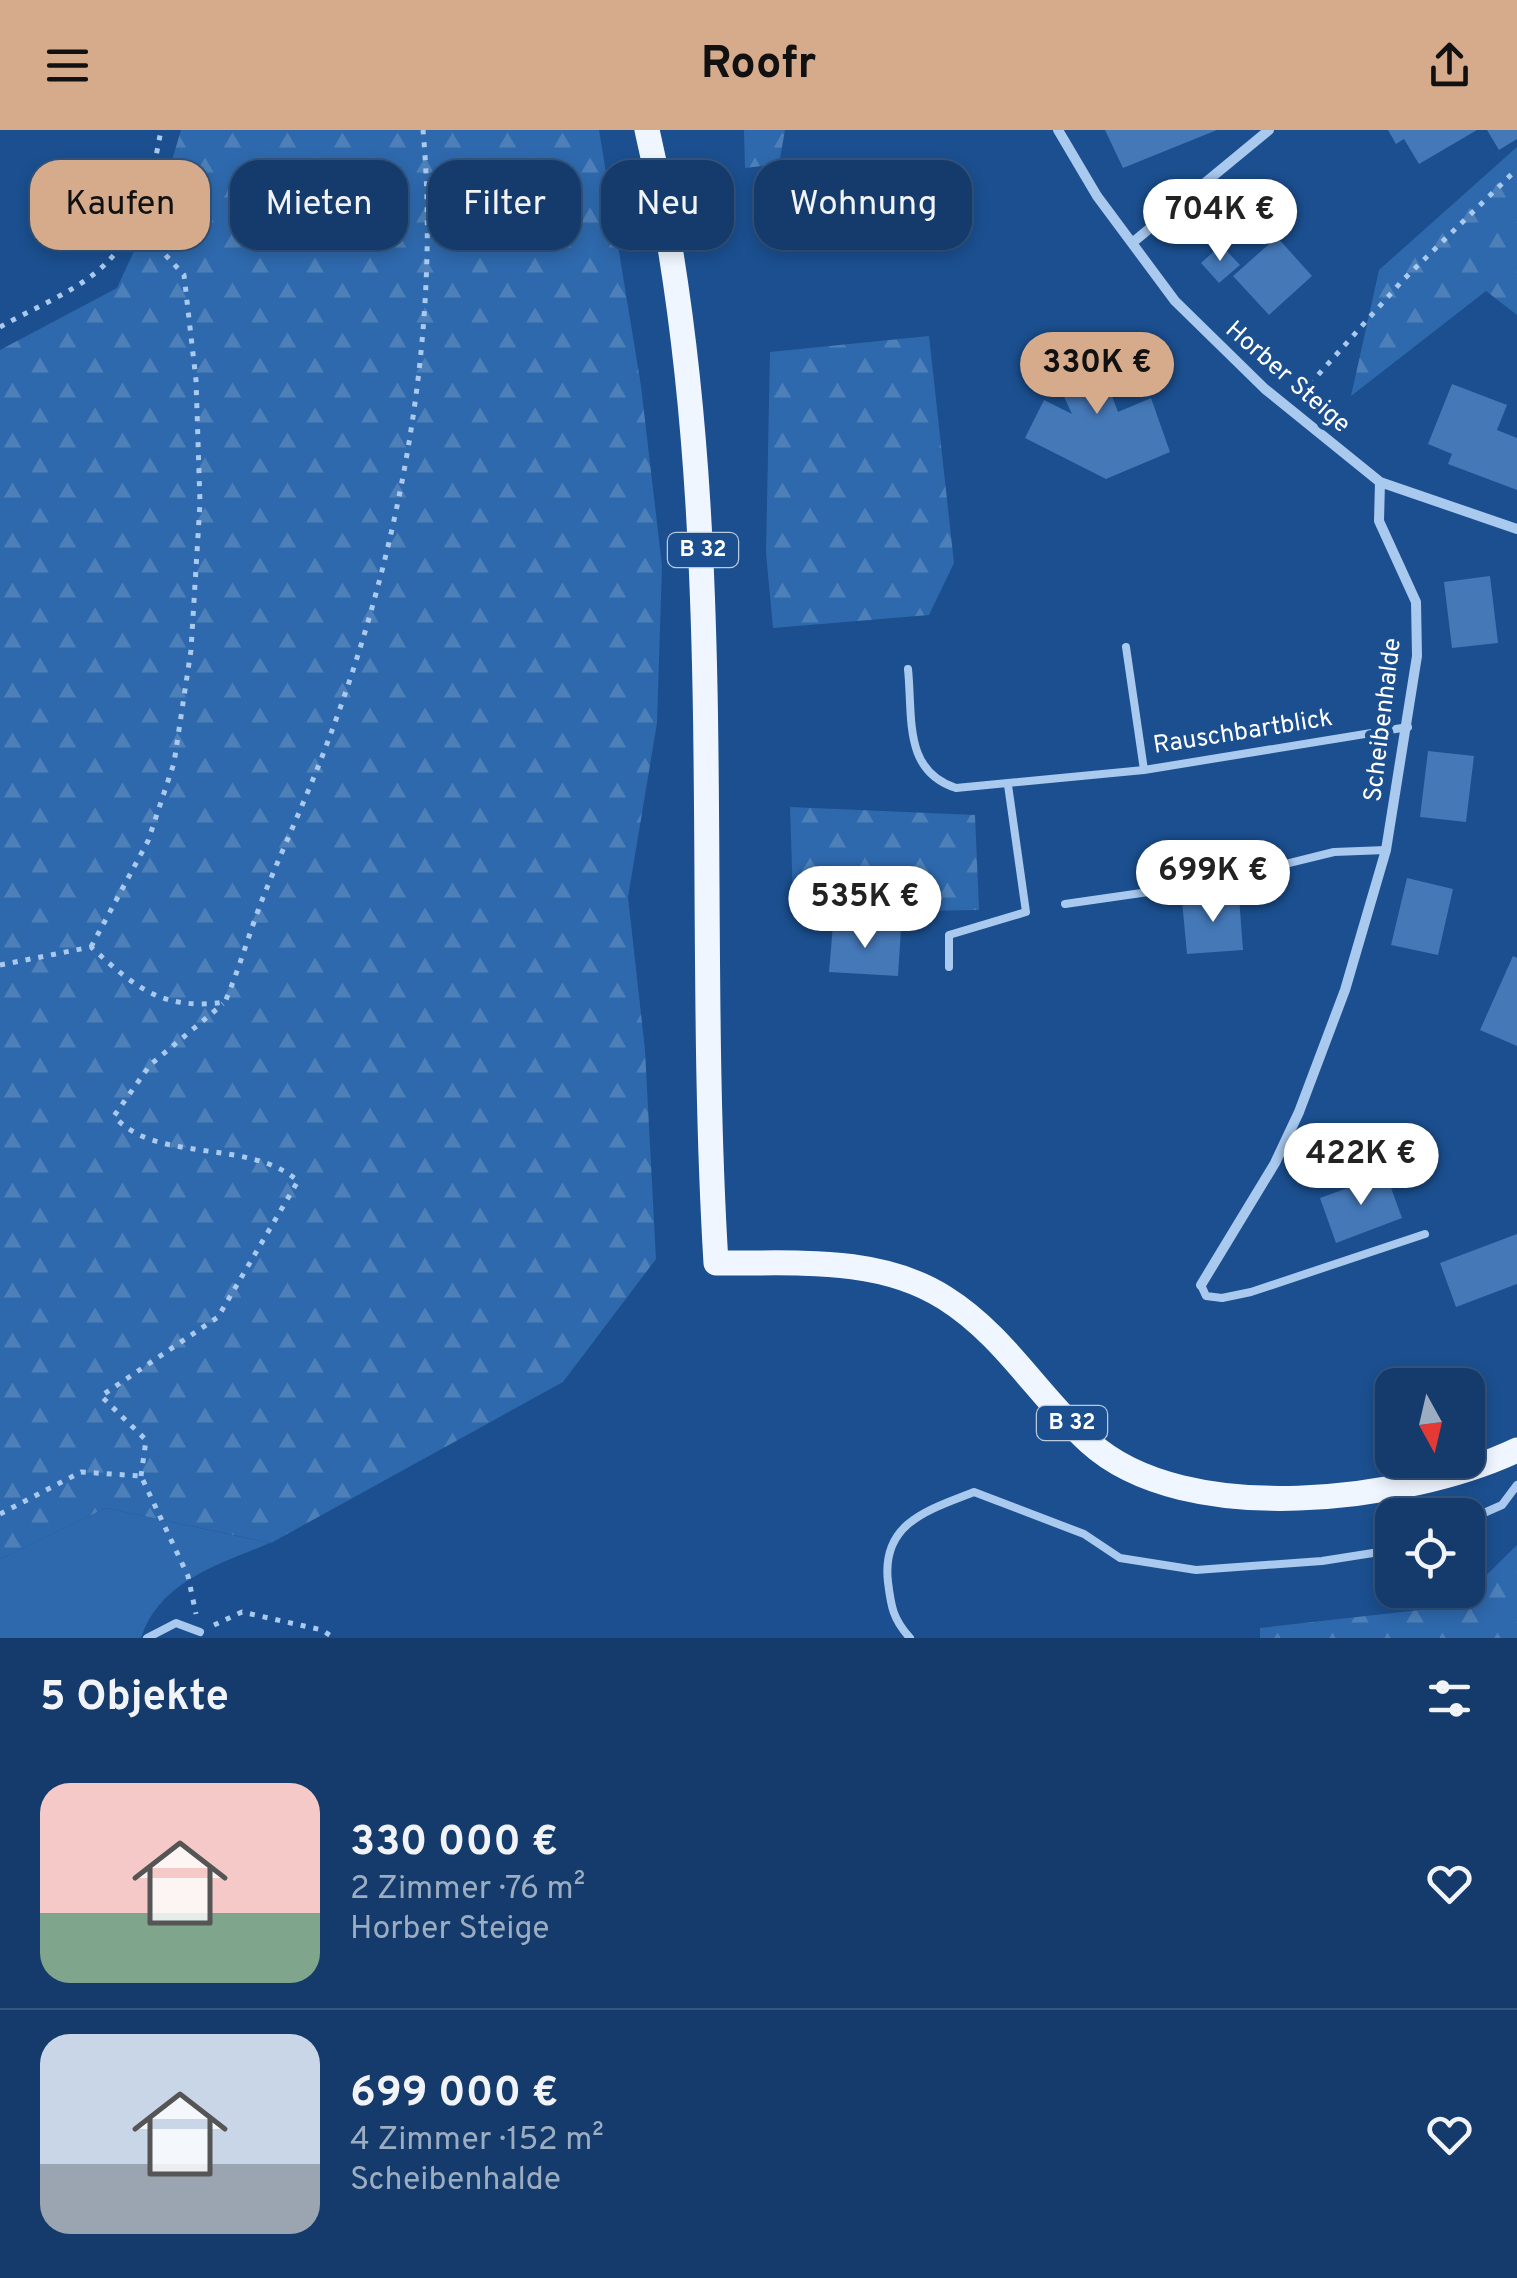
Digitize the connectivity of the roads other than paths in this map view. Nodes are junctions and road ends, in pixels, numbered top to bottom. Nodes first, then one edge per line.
1 (648, 130) edge
2 (1058, 130) edge
3 (1269, 130) edge
4 (1132, 243) junction
5 (1380, 482) junction
6 (1517, 528) edge
7 (1126, 646) dead end
8 (908, 670) dead end
9 (1408, 727) junction
10 (1144, 770) junction
11 (1008, 785) junction
12 (1386, 850) junction
13 (1066, 904) dead end
14 (949, 967) dead end
15 (1425, 1234) dead end
16 (1200, 1285) joint
17 (1517, 1450) edge
18 (1517, 1486) edge
19 (1485, 1512) edge
20 (1375, 1553) edge
21 (200, 1632) road end
22 (147, 1638) edge
23 (910, 1638) edge

1 - 17 main road, B 32
2 - 4 street, Horber Steige
3 - 4 street
4 - 5 street, Horber Steige
5 - 6 street, Horber Steige
5 - 9 street, Scheibenhalde
7 - 10 lane, Rauschbartblick
8 - 11 lane, Rauschbartblick
9 - 10 lane, Rauschbartblick
9 - 12 street, Scheibenhalde
10 - 11 lane, Rauschbartblick
11 - 14 lane
12 - 13 lane
12 - 16 street, Scheibenhalde
15 - 16 lane, Scheibenhalde
18 - 19 lane
20 - 23 lane
21 - 22 lane

